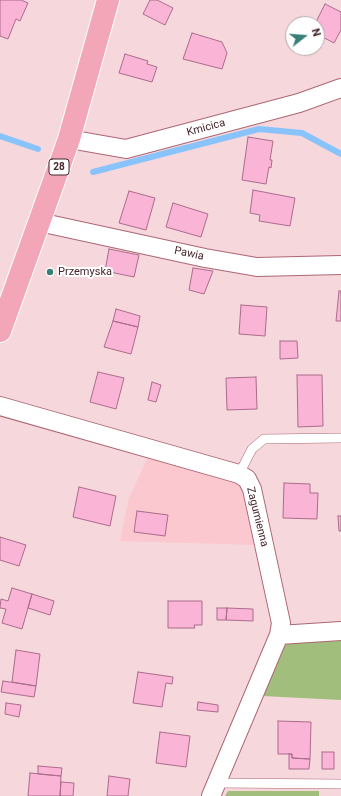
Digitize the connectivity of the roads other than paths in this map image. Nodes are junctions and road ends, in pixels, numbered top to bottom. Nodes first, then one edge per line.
1 (108, 0) edge
2 (341, 88) edge
3 (69, 139) junction
4 (39, 222) junction
5 (341, 265) edge
6 (0, 331) edge
7 (0, 406) edge
8 (341, 438) edge
9 (239, 474) junction
10 (341, 631) edge
11 (279, 634) junction
12 (341, 784) edge
13 (213, 789) edge

1 - 3 main road, 28
2 - 3 street, Kmicica
3 - 4 main road, 28
4 - 5 street, Pawia
4 - 6 main road, 28
7 - 9 street, Zagumienna
8 - 9 lane
9 - 11 street, Zagumienna
10 - 11 street
11 - 13 street, Zagumienna
12 - 13 lane

